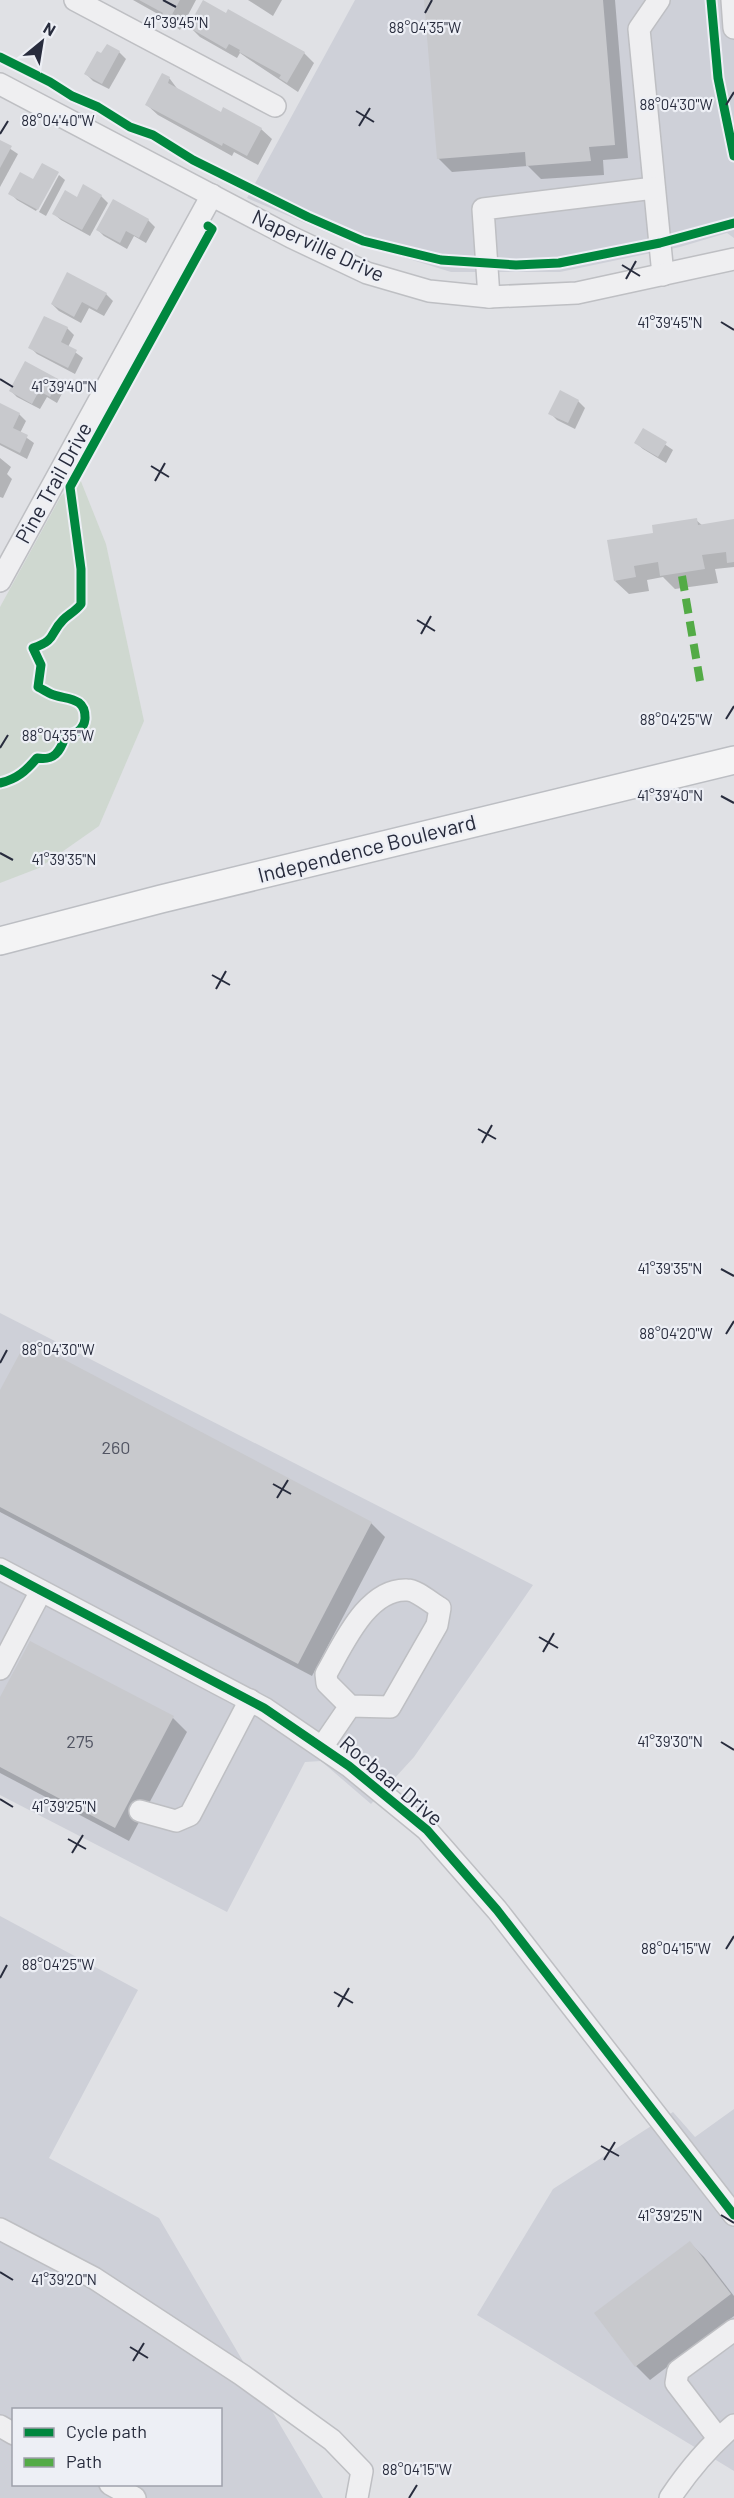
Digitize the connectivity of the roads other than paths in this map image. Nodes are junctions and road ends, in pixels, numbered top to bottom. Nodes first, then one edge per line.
1 (75, 0) edge
2 (659, 0) edge
3 (732, 0) edge
4 (734, 28) edge
5 (0, 84) edge
6 (275, 106) dead end
7 (654, 188) junction
8 (212, 195) junction
9 (734, 259) edge
10 (663, 275) junction
11 (489, 297) junction
12 (0, 581) edge
13 (734, 760) edge
14 (0, 941) edge
15 (3, 1578) edge
16 (41, 1591) junction
17 (0, 1669) edge
18 (250, 1700) junction
19 (350, 1706) junction
20 (322, 1747) junction
21 (140, 1811) dead end
22 (734, 2215) edge
23 (0, 2229) edge
24 (734, 2330) edge
25 (734, 2425) edge
26 (718, 2438) junction
27 (114, 2486) edge
28 (135, 2498) edge
29 (357, 2498) edge
30 (670, 2498) edge

1 - 6 street
2 - 7 street
3 - 4 street
5 - 8 street, Naperville Drive
7 - 10 street
7 - 11 street
8 - 11 street, Naperville Drive
8 - 12 street, Pine Trail Drive
9 - 10 street, Naperville Drive
10 - 11 street, Naperville Drive
13 - 14 main road, Independence Boulevard
15 - 16 street, Rocbaar Drive
16 - 17 street
16 - 18 street, Rocbaar Drive
18 - 20 street, Rocbaar Drive
18 - 21 street
19 - 19 street
19 - 20 street
20 - 22 street, Rocbaar Drive
23 - 29 street
24 - 26 street
25 - 26 street
26 - 30 street
27 - 28 street

